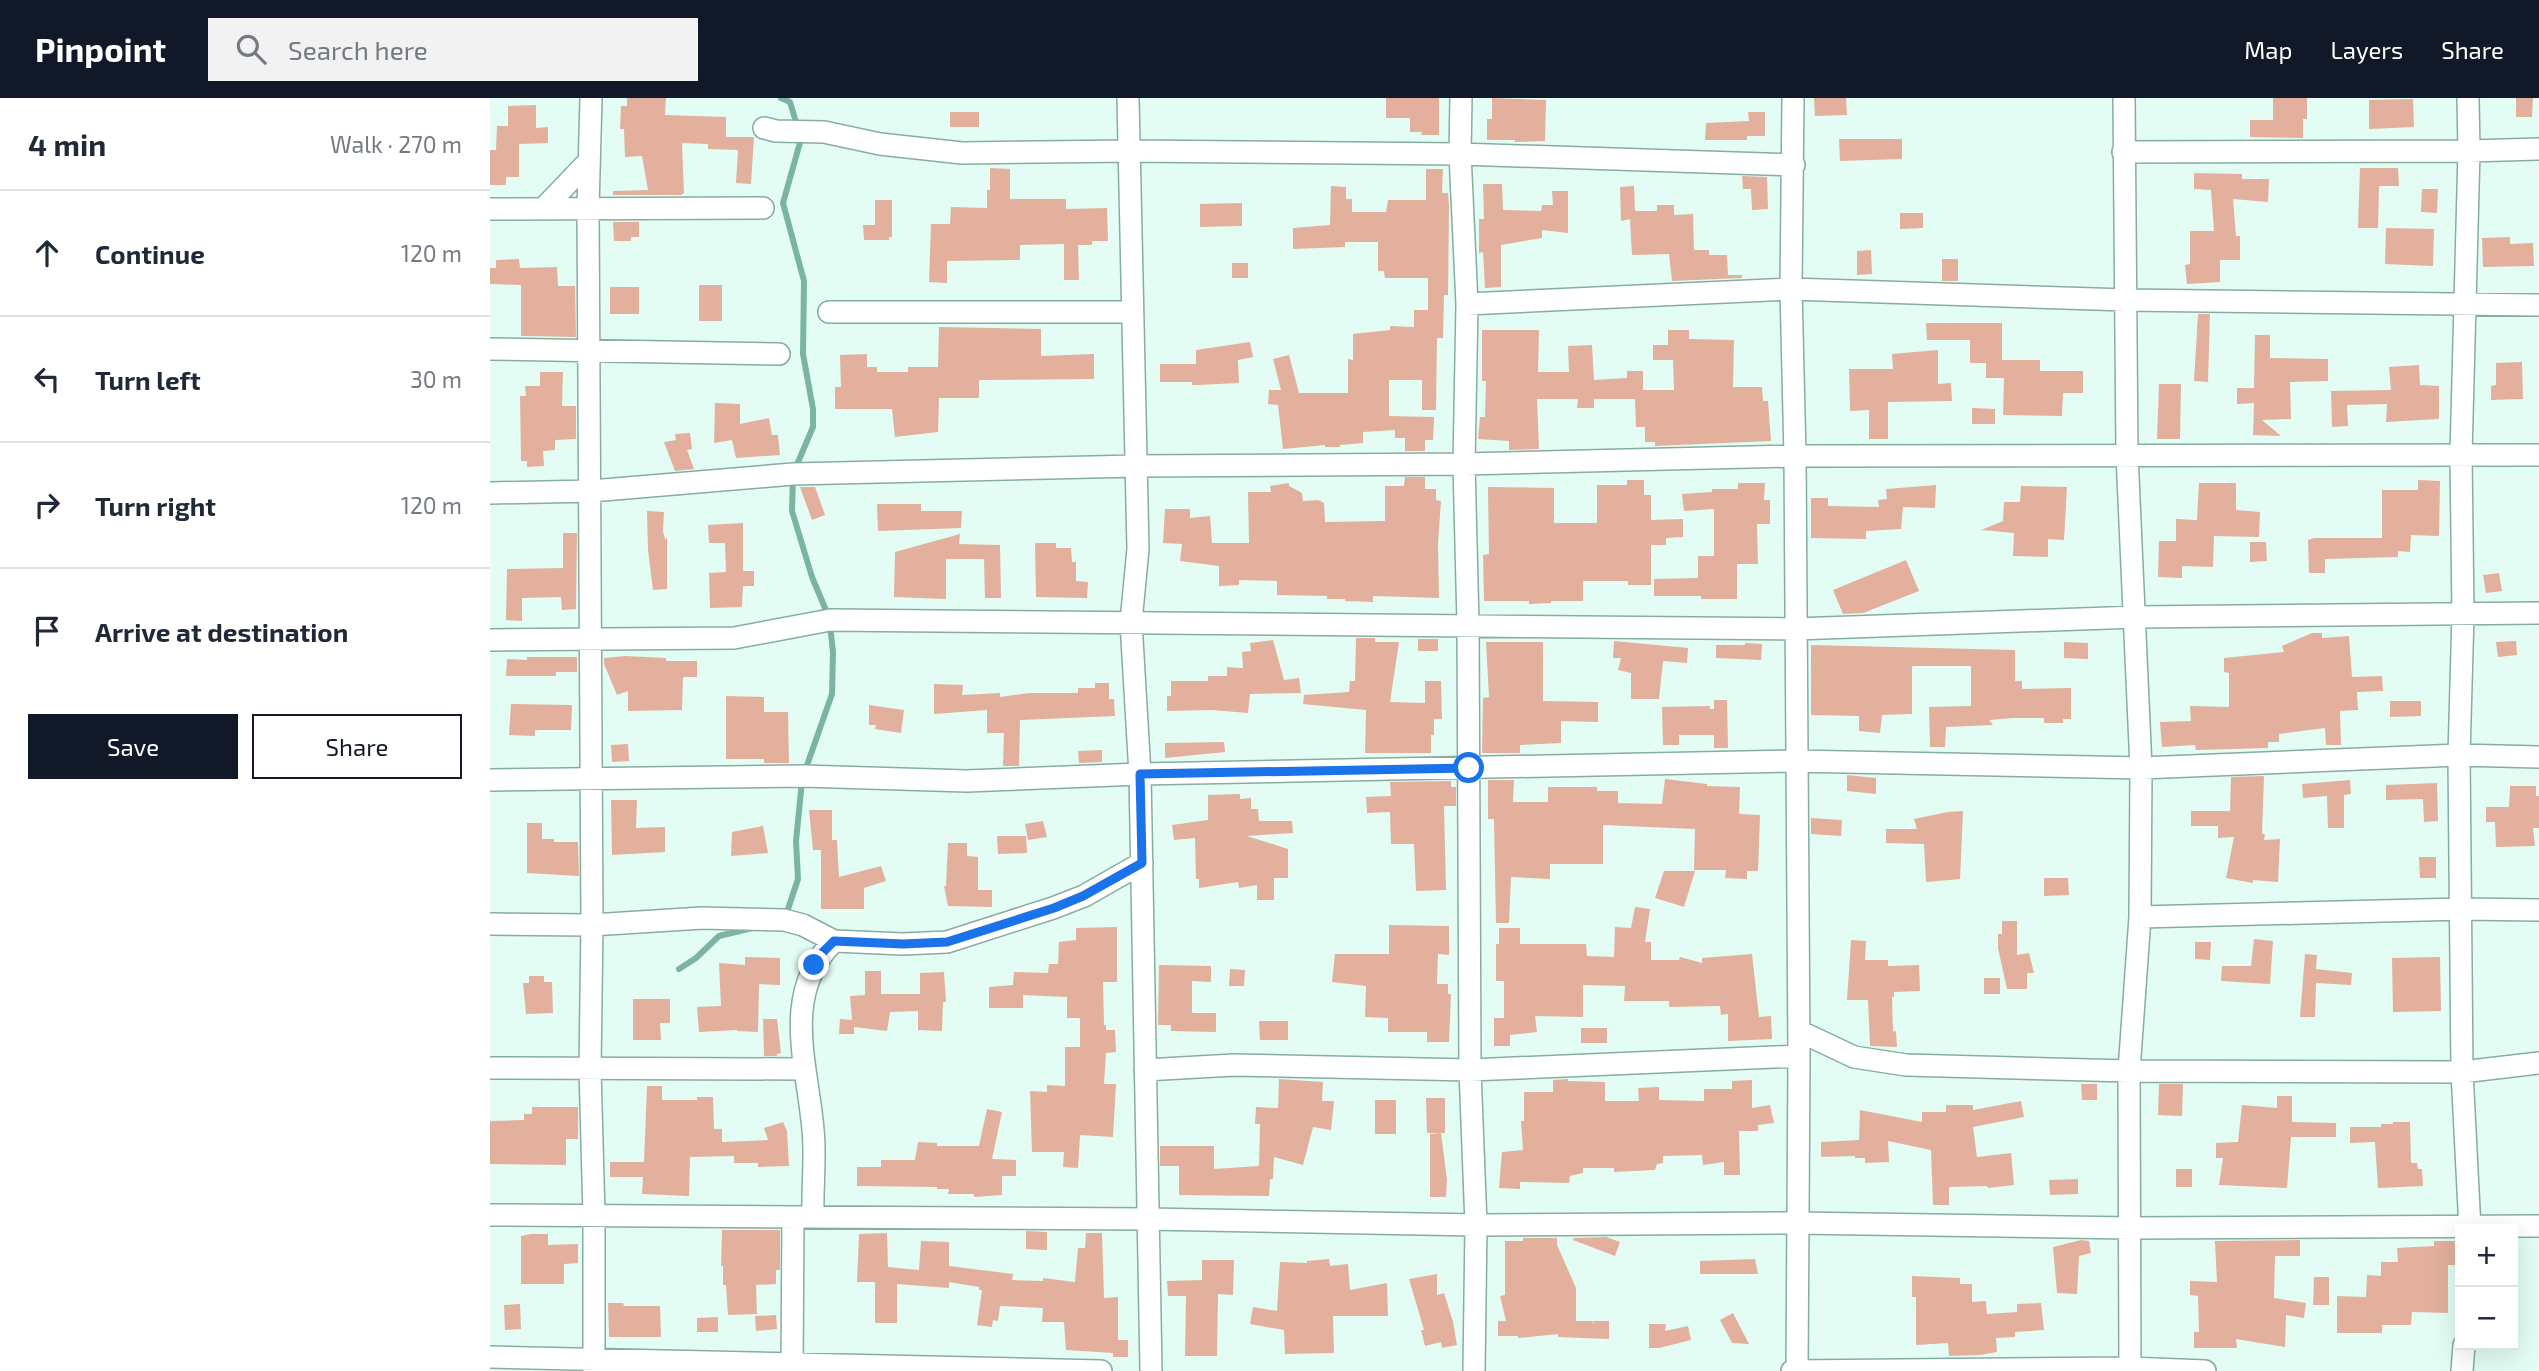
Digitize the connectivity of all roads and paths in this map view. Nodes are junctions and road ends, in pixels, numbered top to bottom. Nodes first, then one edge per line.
1 (591, 98) edge
2 (1128, 98) edge
3 (1461, 98) edge
4 (1793, 98) edge
5 (2124, 98) edge
6 (2468, 98) edge
7 (764, 128) dead end
8 (2539, 149) edge
9 (1130, 151) junction
10 (2469, 151) junction
11 (2123, 152) junction
12 (1460, 154) junction
13 (588, 162) junction
14 (1794, 165) junction
15 (544, 208) junction
16 (588, 208) junction
17 (763, 208) dead end
18 (490, 209) edge
19 (1791, 289) junction
20 (2126, 300) junction
21 (1467, 304) junction
22 (2466, 304) junction
23 (2539, 305) edge
24 (829, 312) dead end
25 (1132, 312) junction
26 (490, 349) edge
27 (589, 350) junction
28 (779, 354) dead end
29 (2539, 454) edge
30 (2127, 455) junction
31 (2461, 455) junction
32 (1795, 456) junction
33 (1464, 464) junction
34 (1135, 466) junction
35 (591, 491) junction
36 (490, 493) edge
37 (2539, 613) edge
38 (2463, 615) junction
39 (2136, 617) junction
40 (1131, 622) junction
41 (1468, 624) junction
42 (1795, 629) junction
43 (591, 638) junction
44 (490, 640) edge
45 (2459, 755) junction
46 (2539, 757) edge
47 (1795, 761) junction
48 (1469, 768) junction
49 (2141, 768) junction
50 (1140, 774) junction
51 (490, 780) edge
52 (591, 780) junction
53 (1142, 863) junction
54 (2462, 909) junction
55 (2539, 910) edge
56 (2140, 917) junction
57 (490, 924) edge
58 (593, 925) junction
59 (834, 941) junction
60 (1799, 1031) junction
61 (1799, 1056) junction
62 (2539, 1063) edge
63 (490, 1068) edge
64 (590, 1069) junction
65 (803, 1069) junction
66 (1145, 1070) junction
67 (1469, 1070) junction
68 (2129, 1071) junction
69 (2462, 1072) junction
70 (490, 1215) edge
71 (594, 1216) junction
72 (803, 1217) junction
73 (1148, 1219) junction
74 (1797, 1223) junction
75 (2470, 1224) edge
76 (1476, 1225) junction
77 (2518, 1226) edge
78 (2539, 1226) edge
79 (2455, 1227) edge
80 (2130, 1228) junction
81 (2463, 1350) edge
82 (490, 1357) edge
83 (594, 1365) edge
84 (792, 1367) edge
85 (2130, 1369) edge
86 (1101, 1371) edge
87 (1150, 1371) edge
88 (1474, 1371) edge
89 (1794, 1371) edge
90 (2204, 1371) edge
91 (2462, 1371) edge

1 - 13 street
2 - 9 street
3 - 12 street
4 - 14 street
5 - 11 street
6 - 10 street
7 - 9 street
8 - 10 street
9 - 12 street
9 - 25 street
10 - 11 street
10 - 22 street
11 - 20 street
12 - 14 street
12 - 21 street
13 - 15 street
13 - 16 street
14 - 19 street
15 - 16 street
15 - 18 street
16 - 17 street
16 - 27 street
19 - 20 street
19 - 21 street
19 - 32 street
20 - 22 street
20 - 30 street
21 - 33 street
22 - 23 street
22 - 31 street
24 - 25 street
25 - 34 street
26 - 27 street
27 - 28 street
27 - 35 street
29 - 31 street
30 - 31 street
30 - 32 street
30 - 39 street
31 - 38 street
32 - 33 street
32 - 42 street
33 - 34 street
33 - 41 street
34 - 35 street
34 - 40 street
35 - 36 street
35 - 43 street
37 - 38 street
38 - 39 street
38 - 45 street
39 - 42 street
39 - 49 street
40 - 41 street
40 - 43 street
40 - 50 street
41 - 42 street
41 - 48 street
42 - 47 street
43 - 44 street
43 - 52 street
45 - 46 street
45 - 49 street
45 - 54 street
47 - 48 street
47 - 49 street
47 - 60 street
48 - 50 street
48 - 67 street
49 - 56 street
50 - 52 street
50 - 53 street
51 - 52 street
52 - 58 street
53 - 59 street
53 - 66 street
54 - 55 street
54 - 56 street
54 - 69 street
56 - 68 street
57 - 58 street
58 - 59 street
58 - 64 street
59 - 65 street
60 - 61 street
60 - 68 street
61 - 67 street
61 - 74 street
62 - 69 street
63 - 64 street
64 - 65 street
64 - 71 street
65 - 72 street
66 - 67 street
66 - 73 street
67 - 76 street
68 - 69 street
68 - 80 street
69 - 75 street
70 - 71 street
71 - 72 street
71 - 83 street
72 - 73 street
72 - 84 street
73 - 76 street
73 - 87 street
74 - 76 street
74 - 80 street
74 - 89 street
76 - 88 street
77 - 78 street
79 - 80 street
80 - 85 street
81 - 91 street
82 - 83 street
83 - 84 street
84 - 86 street
85 - 89 street
85 - 90 street

